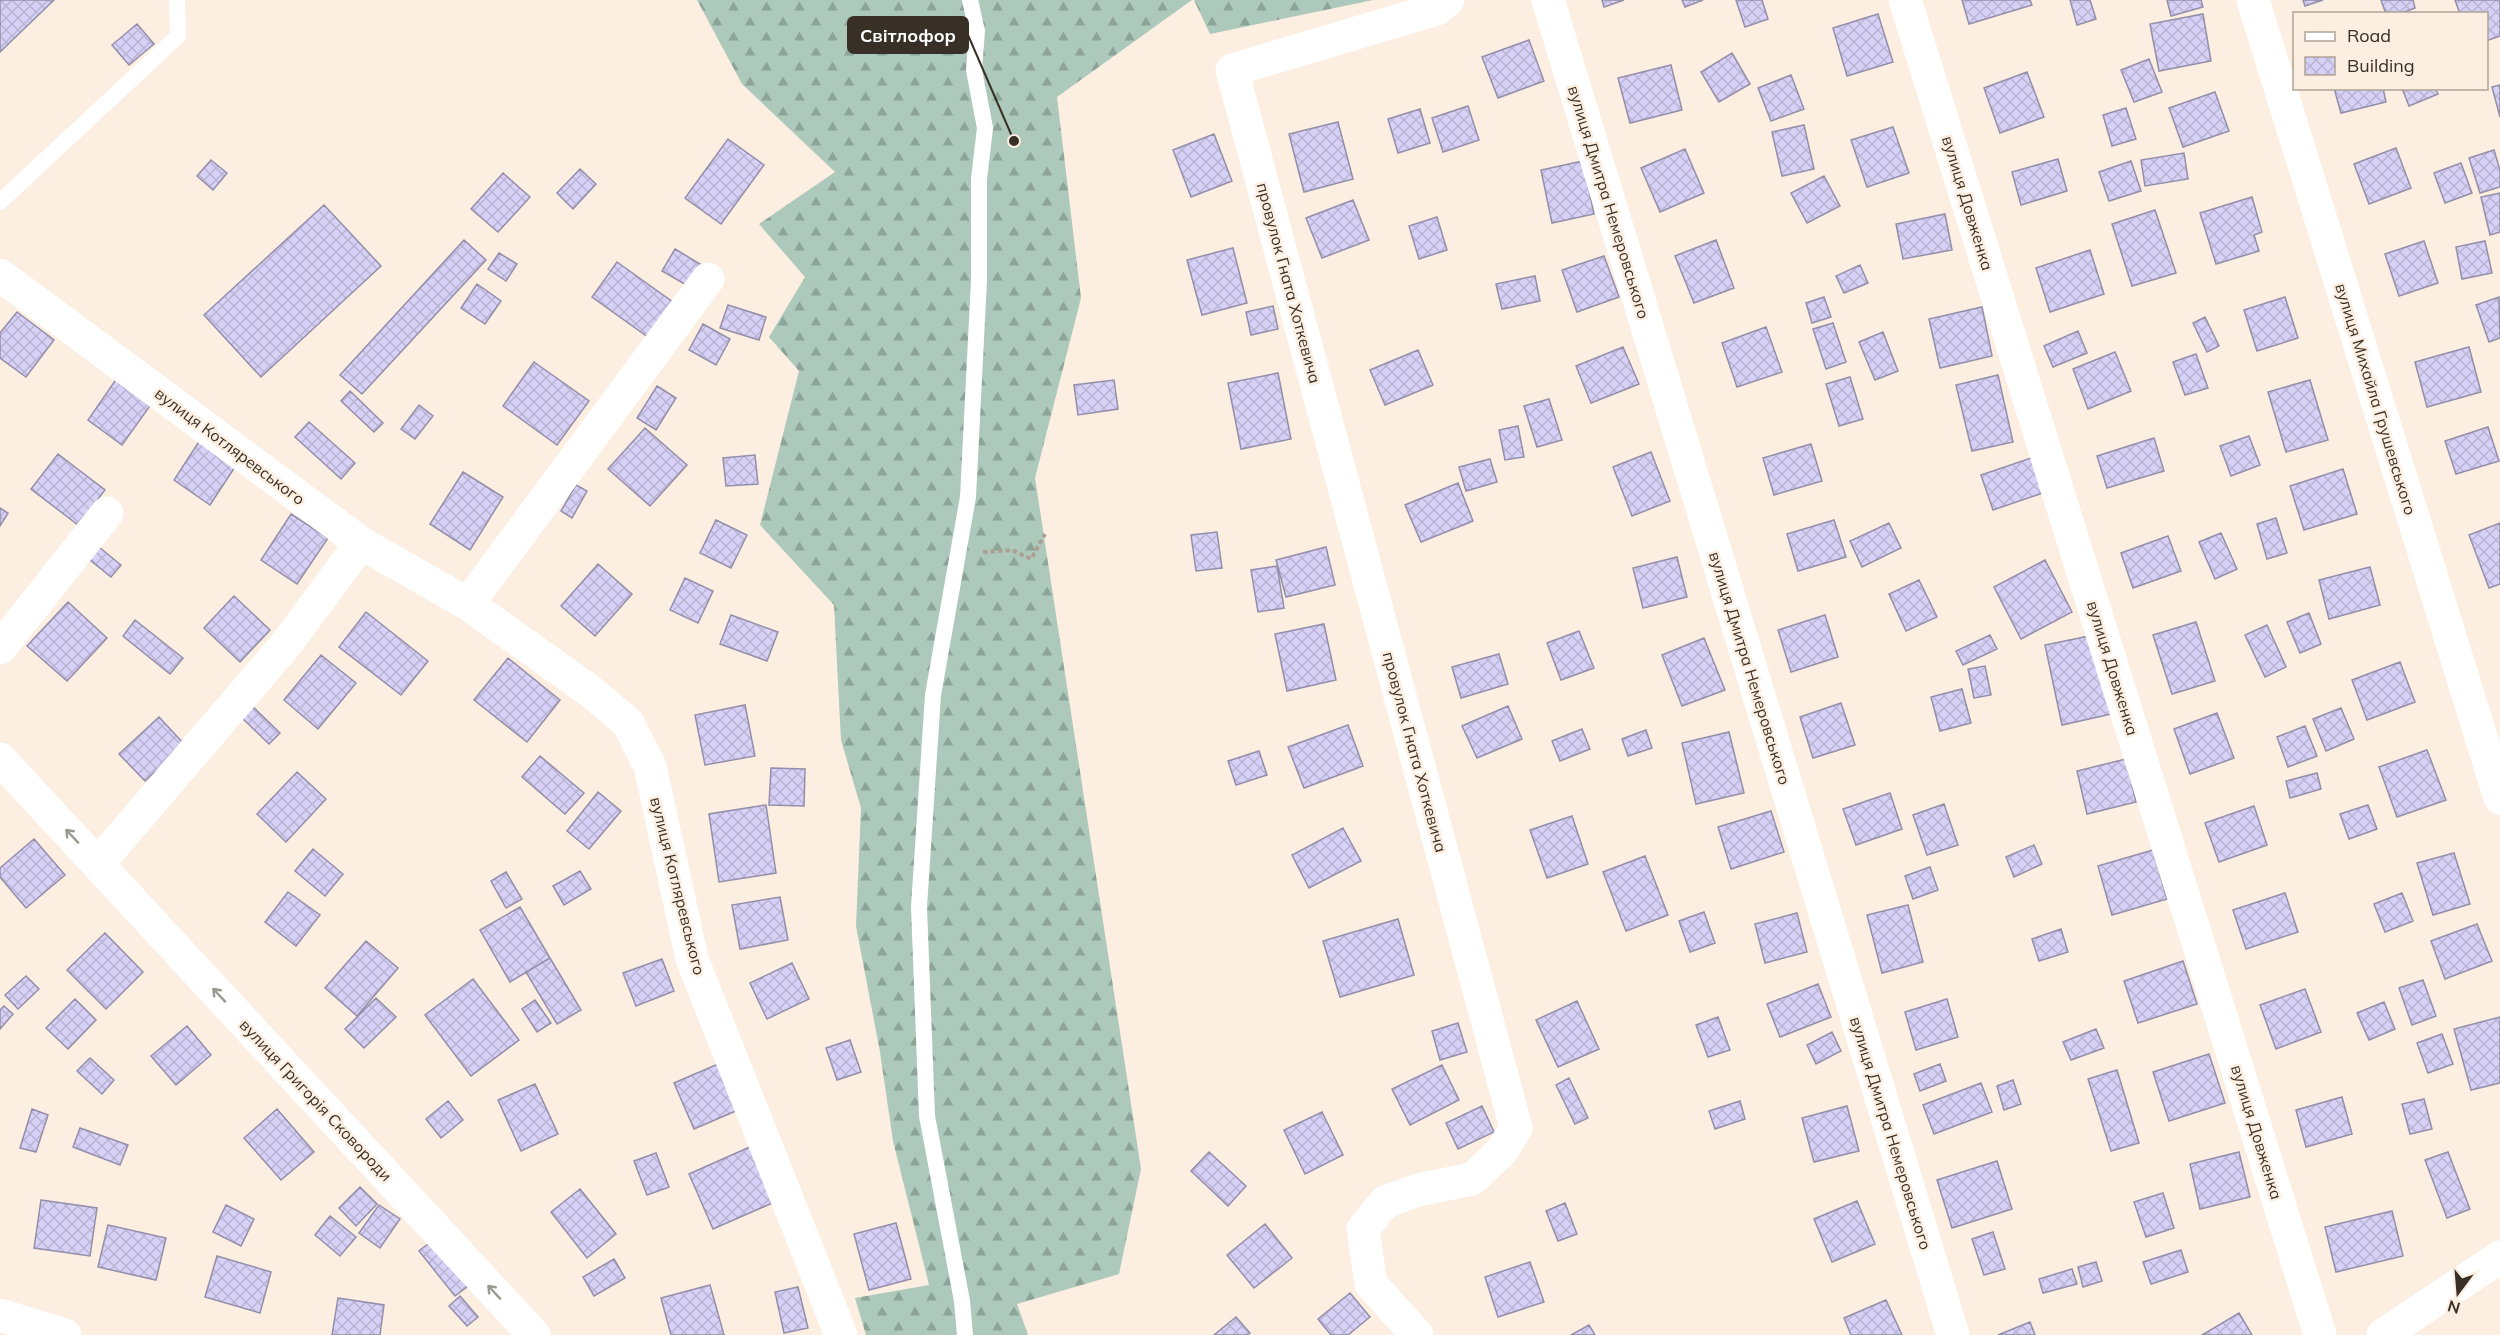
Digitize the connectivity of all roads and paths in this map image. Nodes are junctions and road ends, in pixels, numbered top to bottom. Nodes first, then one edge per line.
1 (177, 0) edge
2 (970, 0) edge
3 (1448, 0) edge
4 (1548, 0) edge
5 (1905, 0) edge
6 (2253, 0) edge
7 (0, 202) edge
8 (0, 275) edge
9 (708, 279) dead end
10 (107, 513) dead end
11 (1045, 534) dead end
12 (361, 543) junction
13 (958, 554) junction
14 (468, 604) junction
15 (0, 648) edge
16 (0, 759) edge
17 (2500, 798) edge
18 (98, 864) junction
19 (2500, 1257) edge
20 (0, 1316) edge
21 (65, 1335) edge
22 (534, 1335) edge
23 (841, 1335) edge
24 (964, 1335) edge
25 (1417, 1335) edge
26 (1953, 1335) edge
27 (2320, 1335) edge
28 (2383, 1335) edge

1 - 7 lane
2 - 13 lane
3 - 25 street, провулок Гната Хоткевича
4 - 26 street, вулиця Дмитра Немеровського
5 - 27 street, вулиця Довженка
6 - 17 street, вулиця Михайла Грушевського
8 - 12 street, вулиця Котляревського
9 - 14 street
10 - 15 street
11 - 13 path
12 - 14 street, вулиця Котляревського
12 - 18 street
13 - 24 lane
14 - 23 street, вулиця Котляревського
18 -> 16 street, вулиця Григорія Сковороди
22 -> 18 street, вулиця Григорія Сковороди
19 - 28 street
20 - 21 street

